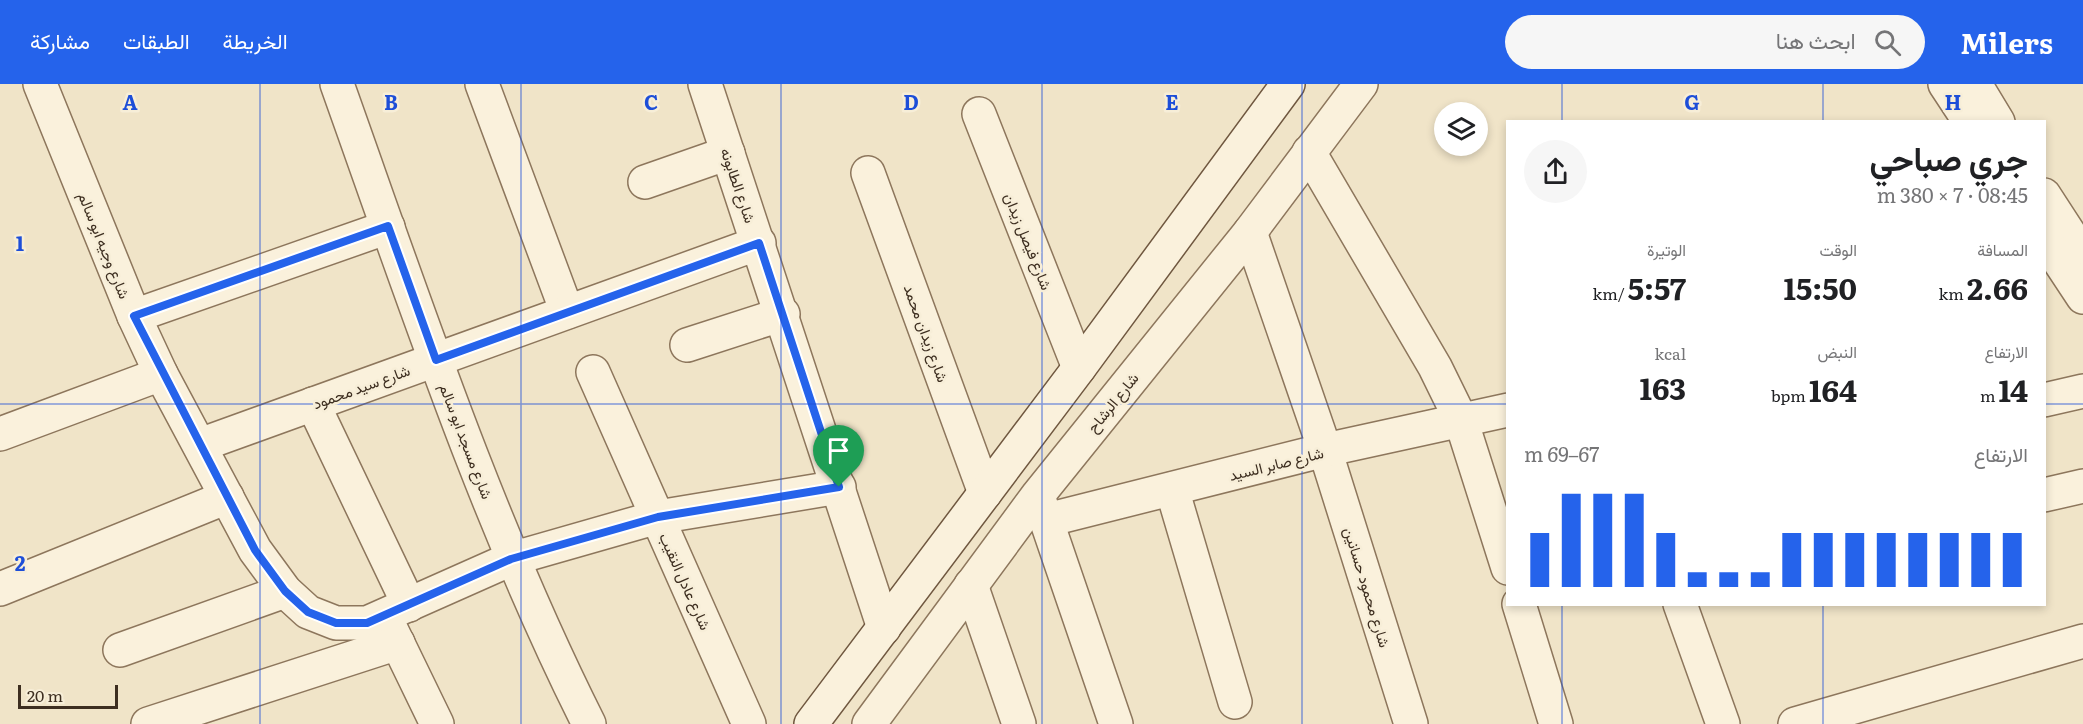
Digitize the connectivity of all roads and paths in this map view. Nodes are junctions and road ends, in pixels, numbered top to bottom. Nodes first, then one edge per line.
1 (40, 84) edge
2 (337, 84) edge
3 (482, 84) edge
4 (705, 84) edge
5 (1288, 84) edge
6 (1361, 84) edge
7 (1946, 84) edge
8 (1975, 84) edge
9 (978, 114) dead end
10 (1969, 120) edge
11 (1997, 120) edge
12 (1309, 152) junction
13 (728, 153) junction
14 (868, 174) dead end
15 (645, 182) dead end
16 (2046, 198) edge
17 (388, 226) junction
18 (1250, 232) junction
19 (2046, 240) edge
20 (759, 243) junction
21 (2083, 255) edge
22 (2083, 297) edge
23 (567, 312) junction
24 (783, 314) junction
25 (134, 316) junction
26 (687, 345) dead end
27 (436, 360) junction
28 (1079, 368) junction
29 (593, 372) dead end
30 (161, 374) junction
31 (2083, 391) edge
32 (2046, 400) edge
33 (313, 404) junction
34 (1506, 410) edge
35 (1461, 420) junction
36 (0, 434) edge
37 (200, 445) junction
38 (1325, 450) junction
39 (2083, 486) edge
40 (839, 487) junction
41 (1172, 489) junction
42 (985, 493) junction
43 (2046, 495) edge
44 (227, 497) junction
45 (1042, 507) junction
46 (658, 517) junction
47 (511, 559) junction
48 (1506, 562) edge
49 (971, 585) junction
50 (0, 589) edge
51 (285, 591) junction
52 (1520, 606) edge
53 (1681, 606) edge
54 (397, 622) junction
55 (884, 628) junction
56 (2083, 641) edge
57 (120, 650) dead end
58 (1235, 702) dead end
59 (148, 724) edge
60 (437, 724) edge
61 (589, 724) edge
62 (749, 724) edge
63 (811, 724) edge
64 (869, 724) edge
65 (1018, 724) edge
66 (1116, 724) edge
67 (1411, 724) edge
68 (1556, 724) edge
69 (1723, 724) edge
70 (1795, 724) edge

1 - 25 street, شارع وجيه ابو سالم
2 - 17 street, شارع مسجد ابو سالم
3 - 23 street
4 - 13 street, شارع الطابونه
5 - 28 street
6 - 12 street, شارع الرشاح
7 - 10 street
8 - 11 street
9 - 28 street, شارع فيصل زيدان
12 - 18 street, شارع الرشاح
12 - 35 street
13 - 15 street
13 - 20 street, شارع الطابونه
14 - 42 street, شارع زيدان محمد
16 - 21 street
17 - 25 street
17 - 27 street, شارع مسجد ابو سالم
18 - 38 street, شارع محمود حسانين
18 - 45 street, شارع الرشاح
19 - 22 street
20 - 23 street, شارع سيد محمود
20 - 24 street, شارع الطابونه
23 - 27 street, شارع سيد محمود
24 - 26 street
24 - 40 street, شارع الطابونه
25 - 30 street, شارع وجيه ابو سالم
27 - 33 street, شارع سيد محمود
27 - 47 street, شارع مسجد ابو سالم
28 - 42 street
29 - 46 street, شارع عادل النقيب
30 - 36 street
30 - 37 street, شارع وجيه ابو سالم
31 - 32 street
33 - 37 street, شارع سيد محمود
33 - 54 street
34 - 35 street, شارع صابر السيد
35 - 38 street, شارع صابر السيد
35 - 48 street
37 - 44 street, شارع وجيه ابو سالم
38 - 41 street, شارع صابر السيد
38 - 67 street, شارع محمود حسانين
39 - 43 street
40 - 46 street, شارع وجيه ابو سالم
40 - 55 street, شارع الطابونه
41 - 45 street, شارع صابر السيد
41 - 58 street
42 - 55 street
44 - 50 street
44 - 51 street, شارع وجيه ابو سالم
45 - 49 street, شارع الرشاح
45 - 66 street
46 - 47 street, شارع وجيه ابو سالم
46 - 62 street, شارع عادل النقيب
47 - 54 street, شارع وجيه ابو سالم
47 - 61 street, شارع مسجد ابو سالم
49 - 64 street, شارع الرشاح
49 - 65 street
51 - 54 street, شارع وجيه ابو سالم
51 - 57 street
52 - 68 street
53 - 69 street
54 - 59 street
54 - 60 street
55 - 63 street
56 - 70 street

